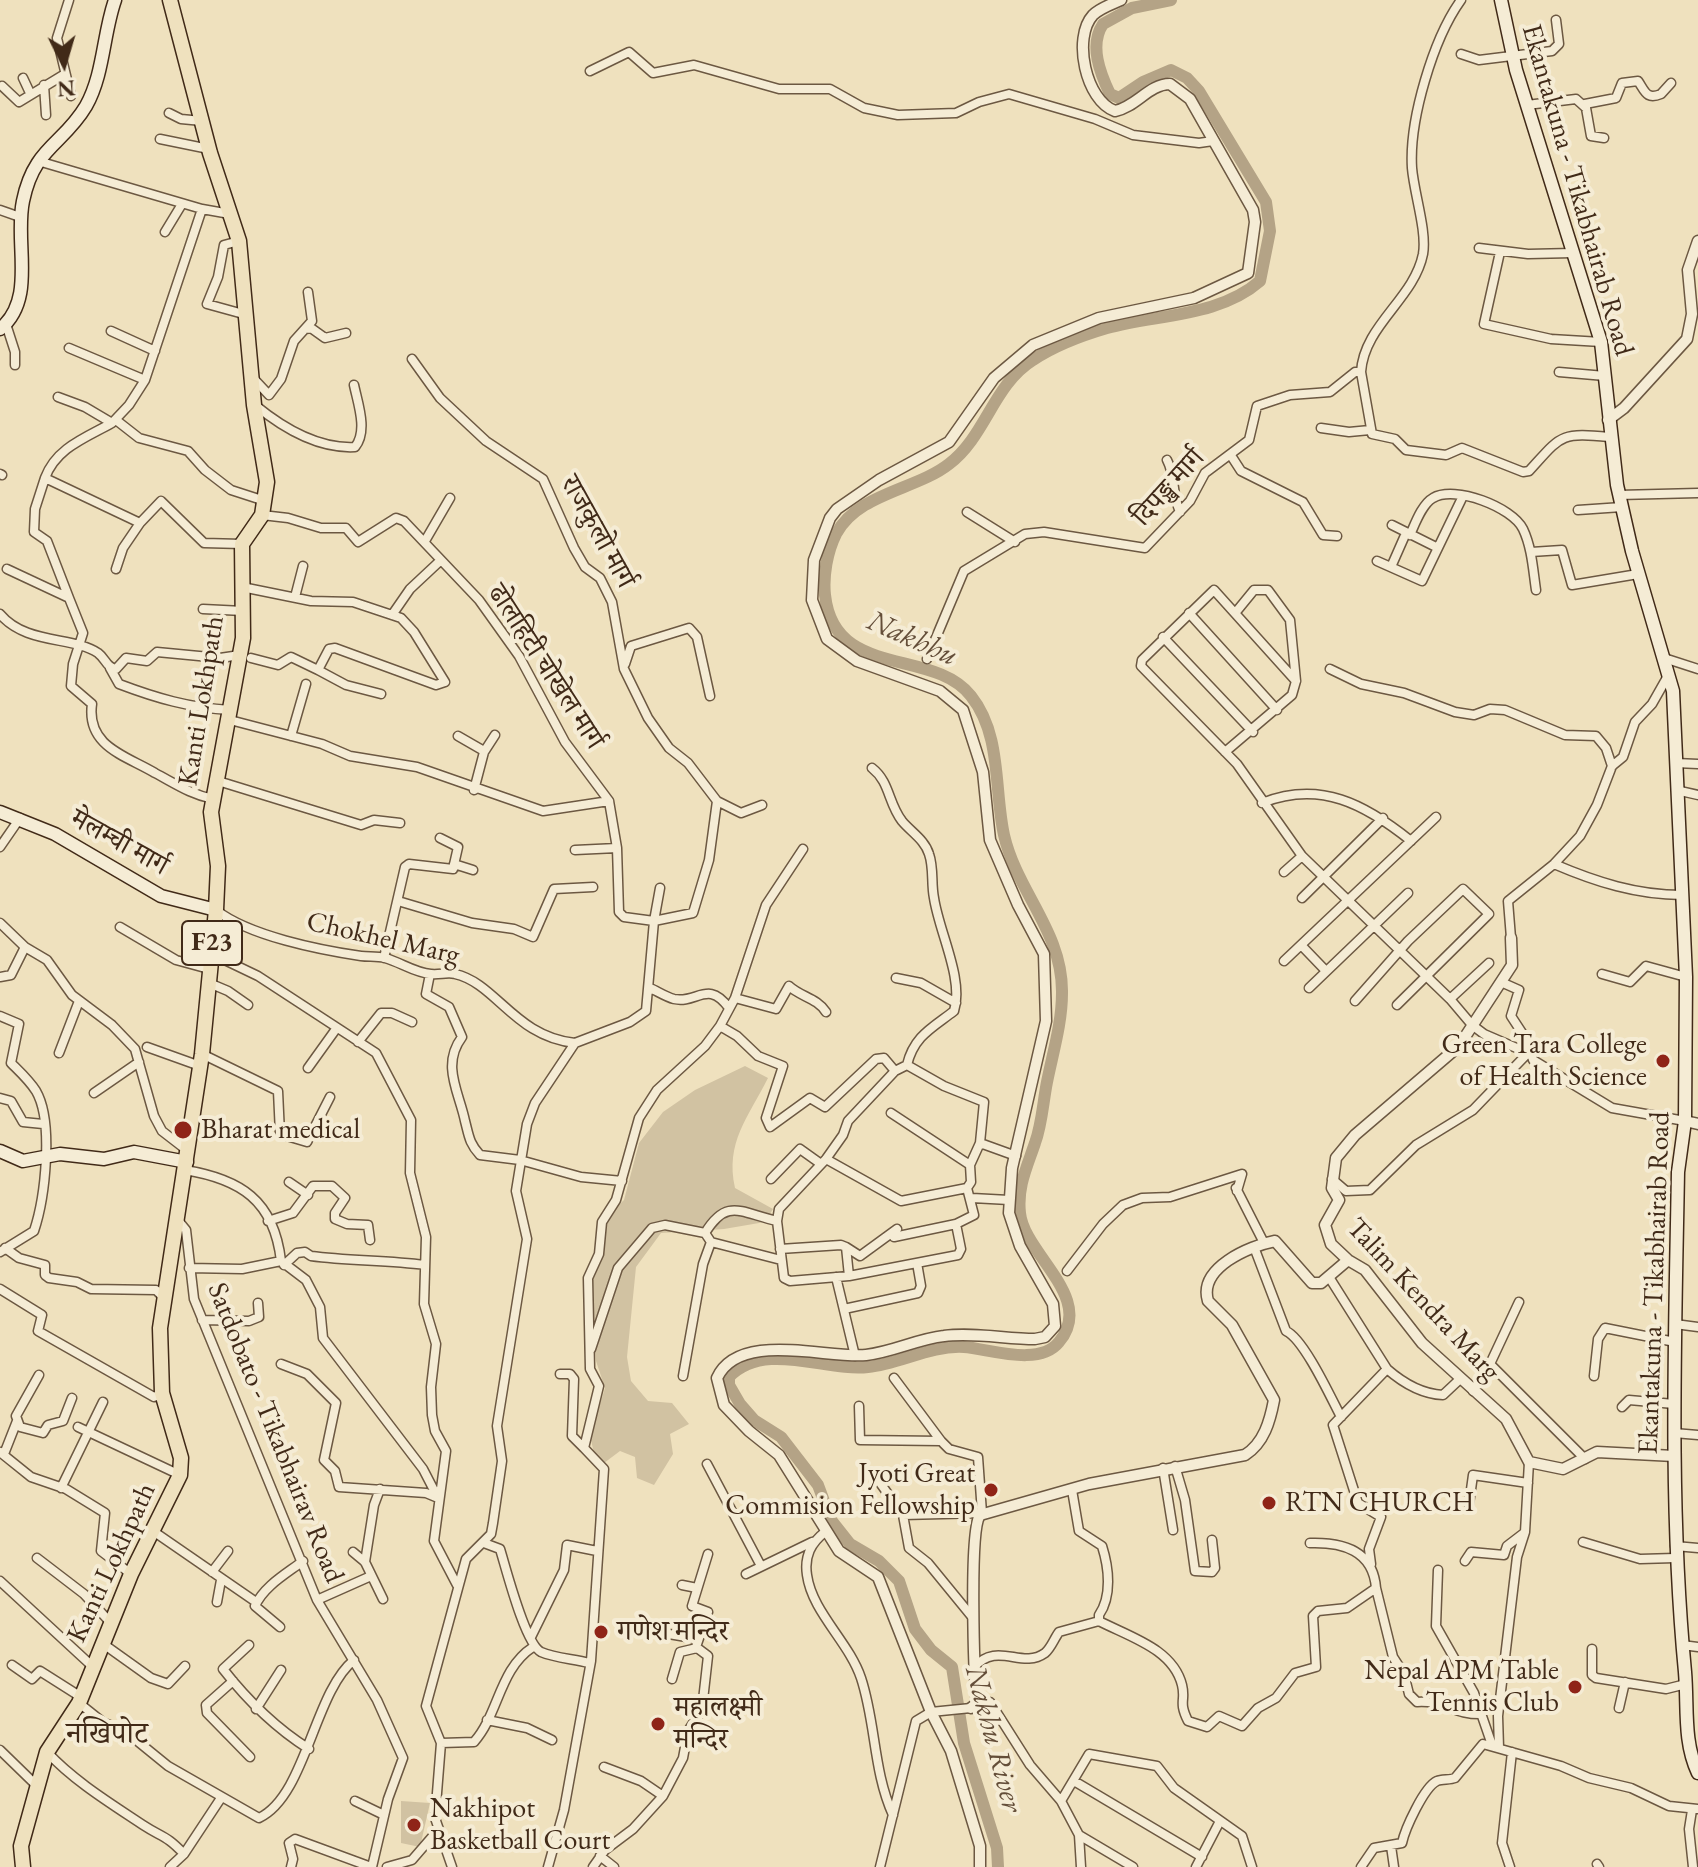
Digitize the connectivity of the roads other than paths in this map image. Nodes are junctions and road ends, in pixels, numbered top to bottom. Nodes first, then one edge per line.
1 (69, 0) edge
2 (115, 0) edge
3 (170, 0) edge
4 (1121, 0) edge
5 (1461, 0) edge
6 (1501, 0) edge
7 (1556, 20) dead end
8 (1461, 54) dead end
9 (1512, 56) junction
10 (590, 71) dead end
11 (65, 74) junction
12 (23, 78) dead end
13 (1671, 83) dead end
14 (44, 85) junction
15 (2, 86) dead end
16 (30, 93) junction
17 (71, 96) dead end
18 (1585, 104) junction
19 (1527, 105) junction
20 (169, 113) dead end
21 (46, 115) dead end
22 (203, 121) junction
23 (1604, 138) dead end
24 (160, 139) dead end
25 (1213, 141) junction
26 (209, 149) junction
27 (38, 161) junction
28 (182, 204) junction
29 (202, 209) junction
30 (0, 210) edge
31 (230, 214) junction
32 (20, 217) junction
33 (165, 232) dead end
34 (239, 241) junction
35 (1698, 241) edge
36 (1479, 248) dead end
37 (1500, 252) junction
38 (1573, 253) junction
39 (308, 292) dead end
40 (248, 315) junction
41 (3, 326) edge
42 (305, 329) junction
43 (111, 331) dead end
44 (346, 333) dead end
45 (1601, 342) junction
46 (69, 348) dead end
47 (155, 351) junction
48 (412, 359) dead end
49 (15, 365) dead end
50 (1361, 372) junction
51 (1559, 372) dead end
52 (1605, 376) junction
53 (254, 379) junction
54 (145, 380) junction
55 (354, 385) dead end
56 (58, 397) dead end
57 (254, 405) junction
58 (1608, 420) junction
59 (114, 422) junction
60 (1321, 428) dead end
61 (1370, 430) junction
62 (1609, 437) junction
63 (1230, 454) junction
64 (1167, 460) dead end
65 (45, 478) junction
66 (1698, 493) edge
67 (1463, 496) junction
68 (450, 498) dead end
69 (1621, 501) junction
70 (264, 508) junction
71 (1578, 510) dead end
72 (967, 512) dead end
73 (1180, 512) junction
74 (140, 523) junction
75 (1392, 525) dead end
76 (1408, 534) junction
77 (1337, 536) dead end
78 (425, 541) junction
79 (1015, 542) junction
80 (242, 544) junction
81 (1438, 548) junction
82 (1531, 552) junction
83 (441, 560) junction
84 (1377, 561) dead end
85 (303, 566) dead end
86 (1391, 567) junction
87 (7, 569) dead end
88 (116, 569) dead end
89 (1638, 574) junction
90 (242, 587) junction
91 (1536, 590) dead end
92 (295, 597) junction
93 (69, 598) junction
94 (203, 609) dead end
95 (244, 611) junction
96 (1236, 612) junction
97 (1189, 613) junction
98 (0, 614) edge
99 (392, 615) junction
100 (1163, 637) junction
101 (80, 648) junction
102 (246, 657) junction
103 (1664, 658) junction
104 (927, 659) dead end
105 (110, 668) junction
106 (624, 669) junction
107 (1330, 669) dead end
108 (1698, 669) edge
109 (318, 670) junction
110 (1669, 674) junction
111 (1296, 681) junction
112 (306, 684) dead end
113 (381, 694) dead end
114 (710, 696) dead end
115 (1277, 710) junction
116 (231, 715) junction
117 (1253, 732) junction
118 (495, 735) dead end
119 (291, 736) junction
120 (458, 736) dead end
121 (484, 751) junction
122 (1225, 752) junction
123 (1676, 763) junction
124 (1698, 764) edge
125 (1612, 766) junction
126 (872, 768) dead end
127 (218, 781) junction
128 (474, 790) junction
129 (1675, 790) junction
130 (1698, 795) edge
131 (213, 799) junction
132 (609, 801) junction
133 (717, 801) junction
134 (1262, 803) junction
135 (762, 805) dead end
136 (0, 812) edge
137 (1436, 817) dead end
138 (20, 818) junction
139 (1383, 818) junction
140 (400, 823) dead end
141 (440, 838) dead end
142 (1411, 841) junction
143 (0, 847) edge
144 (617, 848) junction
145 (803, 849) dead end
146 (575, 850) dead end
147 (1302, 856) junction
148 (454, 864) junction
149 (1554, 864) junction
150 (473, 870) dead end
151 (1284, 872) dead end
152 (1323, 877) junction
153 (593, 887) dead end
154 (660, 888) dead end
155 (1408, 893) dead end
156 (1682, 895) junction
157 (1302, 898) dead end
158 (1349, 899) junction
159 (398, 901) junction
160 (216, 910) junction
161 (654, 921) junction
162 (0, 923) edge
163 (1374, 923) junction
164 (120, 927) dead end
165 (1511, 938) joint
166 (1301, 945) junction
167 (25, 947) junction
168 (1400, 950) junction
169 (210, 953) junction
170 (384, 958) junction
171 (1284, 961) dead end
172 (1489, 963) dead end
173 (1326, 971) junction
174 (430, 974) junction
175 (1602, 974) dead end
176 (209, 976) junction
177 (1424, 976) junction
178 (0, 977) edge
179 (1686, 977) junction
180 (896, 978) dead end
181 (1501, 982) junction
182 (650, 988) junction
183 (1309, 988) dead end
184 (735, 998) junction
185 (1450, 999) junction
186 (79, 1001) junction
187 (1355, 1001) dead end
188 (956, 1003) junction
189 (248, 1005) dead end
190 (1397, 1005) dead end
191 (729, 1008) junction
192 (826, 1012) dead end
193 (0, 1016) edge
194 (412, 1022) dead end
195 (1472, 1025) junction
196 (720, 1026) junction
197 (336, 1029) junction
198 (358, 1042) junction
199 (575, 1043) junction
200 (147, 1047) dead end
201 (59, 1053) dead end
202 (1528, 1053) junction
203 (202, 1060) junction
204 (139, 1062) junction
205 (907, 1065) junction
206 (308, 1068) dead end
207 (895, 1071) junction
208 (94, 1093) dead end
209 (330, 1097) dead end
210 (0, 1098) edge
211 (891, 1113) dead end
212 (1685, 1121) junction
213 (43, 1124) junction
214 (1698, 1124) edge
215 (980, 1143) junction
216 (190, 1147) junction
217 (0, 1151) edge
218 (45, 1155) junction
219 (1016, 1156) junction
220 (520, 1160) junction
221 (823, 1162) junction
222 (970, 1165) junction
223 (186, 1166) junction
224 (1332, 1178) junction
225 (771, 1179) dead end
226 (622, 1181) junction
227 (289, 1182) dead end
228 (967, 1188) junction
229 (308, 1195) junction
230 (972, 1198) junction
231 (1009, 1200) junction
232 (175, 1218) junction
233 (268, 1221) junction
234 (777, 1221) junction
235 (956, 1224) junction
236 (705, 1233) junction
237 (370, 1240) dead end
238 (711, 1242) junction
239 (1259, 1245) junction
240 (846, 1247) junction
241 (780, 1249) junction
242 (3, 1250) edge
243 (781, 1260) junction
244 (1348, 1260) junction
245 (283, 1263) junction
246 (917, 1263) junction
247 (425, 1265) junction
248 (189, 1268) junction
249 (1067, 1271) dead end
250 (849, 1276) junction
251 (836, 1277) junction
252 (1329, 1277) junction
253 (0, 1289) edge
254 (163, 1297) junction
255 (1519, 1302) dead end
256 (258, 1303) dead end
257 (844, 1309) junction
258 (202, 1320) junction
259 (1675, 1324) junction
260 (1698, 1327) edge
261 (1675, 1342) junction
262 (590, 1352) junction
263 (855, 1356) junction
264 (281, 1364) dead end
265 (1490, 1364) junction
266 (1387, 1369) junction
267 (560, 1374) dead end
268 (39, 1375) dead end
269 (683, 1376) dead end
270 (1594, 1376) dead end
271 (894, 1378) dead end
272 (1459, 1380) junction
273 (1473, 1391) junction
274 (162, 1393) junction
275 (72, 1398) dead end
276 (103, 1402) dead end
277 (1674, 1404) junction
278 (859, 1406) dead end
279 (1622, 1407) dead end
280 (1341, 1417) junction
281 (17, 1421) junction
282 (78, 1427) dead end
283 (88, 1431) junction
284 (1674, 1433) junction
285 (1698, 1435) edge
286 (941, 1441) junction
287 (584, 1448) junction
288 (2, 1454) edge
289 (1674, 1456) junction
290 (1585, 1459) junction
291 (1529, 1462) junction
292 (707, 1464) dead end
293 (1175, 1466) junction
294 (1163, 1468) junction
295 (180, 1475) junction
296 (878, 1480) dead end
297 (1528, 1483) junction
298 (61, 1488) junction
299 (380, 1489) junction
300 (1072, 1490) junction
301 (438, 1498) junction
302 (1469, 1504) dead end
303 (982, 1513) junction
304 (903, 1515) junction
305 (1173, 1530) dead end
306 (153, 1531) junction
307 (825, 1532) junction
308 (1525, 1532) junction
309 (1212, 1540) dead end
310 (812, 1542) junction
311 (1583, 1542) dead end
312 (484, 1543) junction
313 (1310, 1543) dead end
314 (1698, 1548) edge
315 (228, 1551) dead end
316 (597, 1551) junction
317 (353, 1552) dead end
318 (1675, 1552) junction
319 (708, 1554) dead end
320 (37, 1558) dead end
321 (303, 1561) junction
322 (1465, 1561) dead end
323 (365, 1562) junction
324 (761, 1566) junction
325 (1371, 1569) junction
326 (1438, 1570) dead end
327 (212, 1572) junction
328 (131, 1574) junction
329 (746, 1574) dead end
330 (371, 1576) junction
331 (221, 1580) junction
332 (0, 1581) edge
333 (457, 1585) junction
334 (682, 1585) dead end
335 (697, 1588) junction
336 (1376, 1588) junction
337 (383, 1599) dead end
338 (317, 1600) junction
339 (217, 1602) dead end
340 (256, 1602) junction
341 (976, 1621) junction
342 (1099, 1621) junction
343 (110, 1622) junction
344 (280, 1627) dead end
345 (663, 1633) dead end
346 (532, 1642) junction
347 (102, 1643) junction
348 (698, 1643) junction
349 (249, 1645) dead end
350 (1682, 1645) junction
351 (1698, 1647) edge
352 (1592, 1649) dead end
353 (354, 1660) junction
354 (589, 1663) junction
355 (12, 1665) dead end
356 (92, 1666) junction
357 (185, 1666) dead end
358 (973, 1668) junction
359 (281, 1670) dead end
360 (672, 1679) dead end
361 (233, 1681) junction
362 (1625, 1682) junction
363 (1686, 1684) junction
364 (80, 1700) junction
365 (974, 1706) junction
366 (1619, 1708) dead end
367 (256, 1709) junction
368 (934, 1711) junction
369 (1482, 1714) junction
370 (487, 1720) junction
371 (552, 1740) dead end
372 (441, 1743) junction
373 (1496, 1746) junction
374 (309, 1749) junction
375 (0, 1750) edge
376 (47, 1752) junction
377 (1512, 1752) junction
378 (250, 1757) dead end
379 (604, 1767) dead end
380 (1698, 1773) edge
381 (1074, 1781) junction
382 (36, 1785) junction
383 (663, 1796) junction
384 (221, 1798) junction
385 (355, 1801) dead end
386 (1061, 1801) junction
387 (1695, 1810) edge
388 (384, 1815) junction
389 (893, 1815) junction
390 (1220, 1821) junction
391 (438, 1830) junction
392 (1079, 1835) junction
393 (1391, 1846) junction
394 (184, 1854) junction
395 (600, 1856) junction
396 (1202, 1857) junction
397 (173, 1866) edge
398 (23, 1867) edge
399 (291, 1867) edge
400 (372, 1867) edge
401 (387, 1867) edge
402 (452, 1867) edge
403 (548, 1867) edge
404 (593, 1867) edge
405 (614, 1867) edge
406 (880, 1867) edge
407 (980, 1867) edge
408 (1081, 1867) edge
409 (1133, 1867) edge
410 (1196, 1867) edge
411 (1252, 1867) edge
412 (1361, 1867) edge
413 (1394, 1867) edge
414 (1510, 1867) edge
415 (1693, 1867) edge

1 - 11 street
2 - 27 main road
3 - 22 main road
4 - 25 street
5 - 50 street
6 - 9 main road, Ekantakuna - Tikabhairab Road
7 - 9 street
8 - 9 street
9 - 19 main road, Ekantakuna - Tikabhairab Road
10 - 25 street
11 - 14 street
11 - 17 street
12 - 16 street
13 - 18 street
14 - 16 street
14 - 21 street
15 - 16 street
18 - 19 street
18 - 23 street
19 - 38 main road, Ekantakuna - Tikabhairab Road
20 - 22 street
22 - 26 main road
24 - 26 street
25 - 219 street
26 - 31 main road
27 - 28 street
27 - 32 main road
28 - 29 street
28 - 33 street
29 - 31 street
29 - 47 street
30 - 32 street
31 - 34 main road
32 - 41 main road
34 - 40 main road
34 - 40 street
35 - 58 street
36 - 37 street
37 - 38 street
37 - 45 street
38 - 45 main road, Ekantakuna - Tikabhairab Road
39 - 42 street
40 - 53 main road
41 - 49 street
42 - 44 street
42 - 53 street
43 - 47 street
45 - 52 main road, Ekantakuna - Tikabhairab Road
46 - 54 street
47 - 54 street
48 - 106 street, राजकुलो मार्ग
50 - 61 street
50 - 63 street, दिपङ्ख मार्ग
51 - 52 street
52 - 58 main road, Ekantakuna - Tikabhairab Road
53 - 57 main road
54 - 59 street
55 - 57 street
56 - 59 street
57 - 70 main road
58 - 62 main road, Ekantakuna - Tikabhairab Road
59 - 65 street
59 - 70 street
60 - 61 street
61 - 62 street
62 - 69 main road, Ekantakuna - Tikabhairab Road
63 - 73 street, दिपङ्ख मार्ग
63 - 77 street
64 - 73 street
65 - 74 street
65 - 93 street
66 - 69 street
67 - 76 street
67 - 81 street
67 - 82 street
68 - 78 street
69 - 71 street
69 - 89 main road, Ekantakuna - Tikabhairab Road
70 - 78 street, ढोलहिटी चोखेल मार्ग
70 - 80 main road
72 - 79 street
73 - 79 street, दिपङ्ख मार्ग
74 - 80 street
74 - 88 street
75 - 76 street
76 - 81 street
76 - 86 street
78 - 83 street, ढोलहिटी चोखेल मार्ग
79 - 104 street, दिपङ्ख मार्ग
80 - 90 main road, Kanti Lokhpath / F23
81 - 86 street
82 - 89 street
82 - 91 street
83 - 99 street
83 - 132 street, ढोलहिटी चोखेल मार्ग
84 - 86 street
85 - 92 street
87 - 93 street
89 - 103 main road, Ekantakuna - Tikabhairab Road
90 - 92 street
90 - 95 main road, Kanti Lokhpath / F23
92 - 99 street
93 - 101 street
94 - 95 street
95 - 102 main road, Kanti Lokhpath / F23
96 - 97 street
96 - 111 street
96 - 111 street
97 - 100 street
97 - 115 street
98 - 101 street
99 - 109 street
100 - 117 street
100 - 122 street
101 - 105 street
101 - 131 street
102 - 105 street
102 - 109 street
102 - 116 main road, Kanti Lokhpath / F23
103 - 108 street
103 - 110 main road, Ekantakuna - Tikabhairab Road
105 - 116 street
106 - 114 street
106 - 133 street, राजकुलो मार्ग
107 - 125 street
109 - 113 street
110 - 123 main road, Ekantakuna - Tikabhairab Road
110 - 125 street
111 - 115 street
112 - 119 street
115 - 117 street
116 - 119 street
116 - 127 main road, Kanti Lokhpath / F23
117 - 122 street
118 - 121 street
119 - 128 street
120 - 121 street
121 - 128 street
122 - 134 street
123 - 124 street
123 - 129 main road, Ekantakuna - Tikabhairab Road
125 - 149 street
126 - 188 street
127 - 131 main road, Kanti Lokhpath / F23
127 - 140 street
128 - 132 street
129 - 130 street
129 - 156 main road, Ekantakuna - Tikabhairab Road
131 - 160 main road, Kanti Lokhpath / F23
132 - 144 street
133 - 135 street
133 - 161 street
134 - 139 street
134 - 147 street
136 - 138 main road, मेलम्ची मार्ग
137 - 142 street
138 - 143 street
138 - 160 main road, मेलम्ची मार्ग
139 - 142 street
139 - 152 street
141 - 148 street
142 - 158 street
144 - 146 street
144 - 161 street
145 - 184 street
147 - 151 street
147 - 152 street
148 - 150 street
148 - 159 street
149 - 156 street
149 - 165 street
152 - 157 street
152 - 158 street
153 - 159 street
154 - 161 street
155 - 163 street
156 - 179 main road, Ekantakuna - Tikabhairab Road
158 - 163 street
158 - 166 street
159 - 170 street
160 - 169 main road, Kanti Lokhpath / F23
160 - 170 street, Chokhel Marg
161 - 182 street
162 - 167 street
163 - 168 street
163 - 173 street
164 - 176 street
165 - 181 street, Talim Kendra Marg
166 - 171 street
166 - 173 street
167 - 178 street
167 - 186 street
168 - 177 street
168 - 177 street
168 - 187 street
169 - 176 main road, Kanti Lokhpath / F23
169 - 197 street
170 - 174 street, Chokhel Marg
172 - 185 street
173 - 183 street
174 - 199 street, Chokhel Marg
174 - 220 street
175 - 179 street
176 - 189 street
176 - 203 main road, Kanti Lokhpath / F23
177 - 185 street
177 - 190 street
179 - 212 main road, Ekantakuna - Tikabhairab Road
180 - 188 street
181 - 195 street, Talim Kendra Marg
181 - 202 street
182 - 191 street
182 - 199 street
184 - 191 street
184 - 192 street
185 - 195 street
186 - 201 street
186 - 204 street
188 - 205 street
191 - 196 street
193 - 213 street
194 - 198 street
195 - 202 street
195 - 224 street, Talim Kendra Marg
196 - 207 street
196 - 226 street
197 - 198 street
197 - 206 street
198 - 247 street
199 - 220 street
200 - 203 street
202 - 212 street
202 - 224 street
203 - 209 street
203 - 216 main road, Kanti Lokhpath / F23
204 - 208 street
204 - 216 street
205 - 207 street
205 - 215 street
207 - 221 street
210 - 213 street
211 - 222 street
212 - 214 street
212 - 259 main road, Ekantakuna - Tikabhairab Road
213 - 218 street
215 - 219 street
215 - 222 street
216 - 223 main road, Kanti Lokhpath / F23
217 - 218 main road
218 - 223 main road
218 - 242 street
219 - 231 street
220 - 226 street
220 - 312 street
221 - 225 street
221 - 228 street
221 - 234 street
222 - 228 street
223 - 232 main road, Kanti Lokhpath / F23
223 - 233 street
224 - 244 street, Talim Kendra Marg
226 - 262 street
227 - 229 street
228 - 230 street
229 - 233 street
229 - 237 street
230 - 231 street
230 - 235 street
231 - 263 street
232 - 248 street, Satdobato - Tikabhairav Road
232 - 254 main road, Kanti Lokhpath / F23
233 - 245 street
234 - 236 street
234 - 241 street
235 - 240 street
235 - 246 street
236 - 238 street
236 - 262 street
238 - 243 street
238 - 269 street
239 - 249 street
239 - 252 street
239 - 280 street
239 - 293 street
240 - 241 street
240 - 250 street
241 - 243 street
242 - 254 street
243 - 251 street
244 - 252 street
244 - 272 street, Talim Kendra Marg
245 - 247 street
245 - 248 street
245 - 301 street
246 - 250 street
246 - 257 street
247 - 301 street
248 - 258 street, Satdobato - Tikabhairav Road
250 - 251 street
251 - 257 street
252 - 266 street
253 - 274 street
254 - 274 main road, Kanti Lokhpath / F23
255 - 265 street
256 - 258 street
257 - 263 street
258 - 321 street, Satdobato - Tikabhairav Road
259 - 260 street
259 - 261 main road, Ekantakuna - Tikabhairab Road
261 - 270 street
261 - 277 main road, Ekantakuna - Tikabhairab Road
262 - 287 street
263 - 307 street
264 - 299 street
265 - 273 street
265 - 290 street
266 - 272 street
266 - 280 street
267 - 287 street
268 - 281 street
271 - 286 street
272 - 273 street, Talim Kendra Marg
273 - 291 street, Talim Kendra Marg
274 - 295 main road, Kanti Lokhpath / F23
275 - 281 street
276 - 283 street
277 - 279 street
277 - 284 main road, Ekantakuna - Tikabhairab Road
278 - 286 street
280 - 325 street
281 - 288 street
282 - 283 street
283 - 295 street
283 - 298 street
284 - 285 street
284 - 289 main road, Ekantakuna - Tikabhairab Road
286 - 303 street
287 - 316 street
288 - 298 street
289 - 290 street
289 - 318 main road, Ekantakuna - Tikabhairab Road
290 - 291 street
291 - 297 street
292 - 324 street
293 - 294 street
293 - 309 street
294 - 300 street
294 - 305 street
295 - 306 main road, Kanti Lokhpath
296 - 304 street
297 - 302 street
297 - 308 street
298 - 328 street
299 - 301 street
299 - 323 street
300 - 303 street
300 - 342 street
301 - 333 street
303 - 304 street
303 - 341 street
304 - 341 street
306 - 327 street
306 - 328 main road, Kanti Lokhpath
307 - 310 street
307 - 368 street
308 - 322 street
308 - 373 street
310 - 324 street
310 - 389 street
311 - 318 street
312 - 333 street
312 - 346 street
313 - 325 street
314 - 318 street
315 - 327 street
316 - 346 street
316 - 354 street
317 - 323 street
318 - 350 main road, Ekantakuna - Tikabhairab Road
319 - 335 street
320 - 343 street
321 - 338 street, Satdobato - Tikabhairav Road
321 - 340 street
323 - 330 street
324 - 329 street
325 - 336 street
326 - 369 street
327 - 331 street
328 - 343 main road, Kanti Lokhpath
330 - 337 street
330 - 338 street
331 - 339 street
331 - 340 street
332 - 356 street
333 - 372 street
334 - 335 street
335 - 348 street
336 - 342 street
336 - 369 street
338 - 353 street, Satdobato - Tikabhairav Road
340 - 344 street
341 - 358 street
342 - 358 street
343 - 347 main road, Kanti Lokhpath
345 - 348 street
346 - 354 street
346 - 370 street
347 - 356 main road, Kanti Lokhpath
347 - 357 street
348 - 360 street
348 - 383 street
349 - 361 street
350 - 351 street
350 - 363 main road, Ekantakuna - Tikabhairab Road
352 - 362 street
353 - 374 street
353 - 388 street, Satdobato - Tikabhairav Road
354 - 403 street
355 - 364 street
356 - 364 main road, Kanti Lokhpath
358 - 365 street
359 - 367 street
361 - 367 street
361 - 378 street
362 - 363 street
362 - 366 street
363 - 380 main road, Ekantakuna - Tikabhairab Road
364 - 376 main road, Kanti Lokhpath
364 - 384 street
365 - 368 street
365 - 386 street
367 - 374 street
368 - 389 street
368 - 407 street
369 - 373 street
370 - 371 street
370 - 372 street
372 - 391 street
373 - 377 street
373 - 393 street
374 - 384 street
375 - 382 street
376 - 382 main road, Kanti Lokhpath
376 - 394 street
377 - 387 street
377 - 414 street
379 - 383 street
381 - 386 street
381 - 390 street
381 - 396 street
382 - 398 main road, Kanti Lokhpath
383 - 395 street
384 - 394 street
385 - 388 street
386 - 392 street
387 - 415 street
388 - 400 street
389 - 406 street
390 - 396 street
390 - 411 street
391 - 401 street
391 - 402 street
392 - 408 street
392 - 409 street
393 - 412 street
393 - 413 street
394 - 397 street
395 - 404 street
395 - 405 street
396 - 410 street
399 - 400 street

